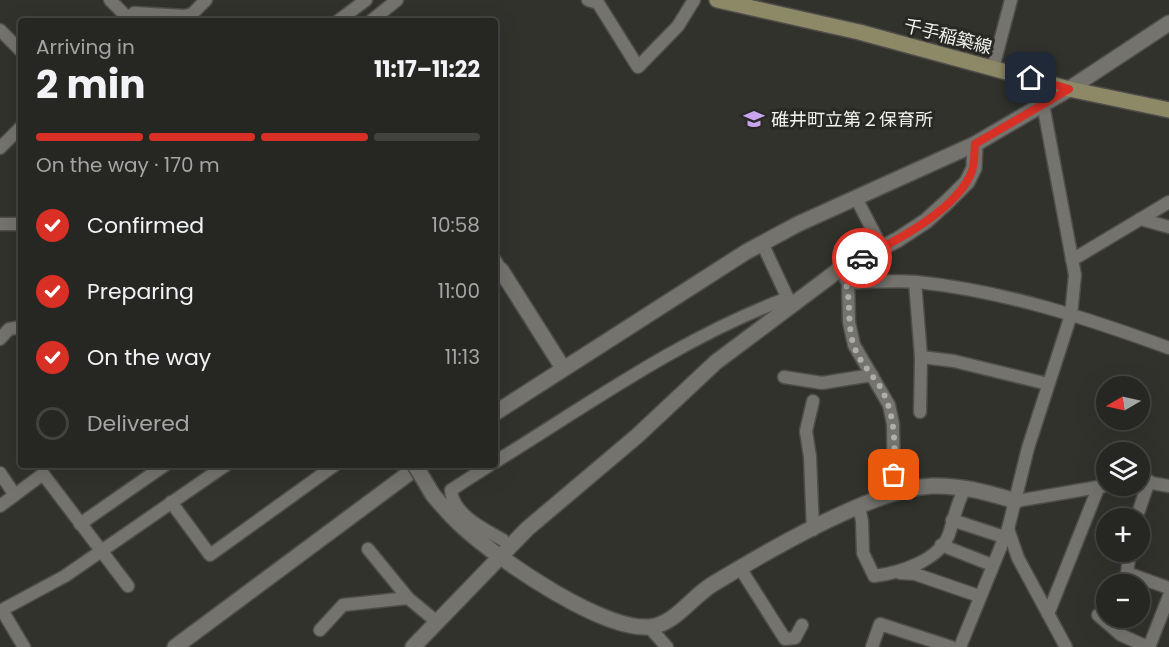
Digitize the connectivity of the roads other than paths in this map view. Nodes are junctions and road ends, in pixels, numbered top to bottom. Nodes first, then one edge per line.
1 (110, 0) edge
2 (206, 0) edge
3 (366, 0) edge
4 (397, 0) edge
5 (588, 0) edge
6 (694, 0) edge
7 (717, 0) edge
8 (1011, 0) edge
9 (126, 18) edge
10 (130, 18) edge
11 (342, 18) edge
12 (375, 18) edge
13 (1169, 23) edge
14 (0, 30) edge
15 (18, 48) edge
16 (993, 68) junction
17 (1069, 89) junction
18 (1043, 104) junction
19 (1169, 110) edge
20 (975, 144) junction
21 (856, 198) junction
22 (1169, 202) edge
23 (1140, 219) junction
24 (0, 224) edge
25 (18, 224) edge
26 (1169, 227) edge
27 (762, 243) junction
28 (882, 248) junction
29 (1072, 260) junction
30 (840, 269) junction
31 (498, 270) edge
32 (915, 282) junction
33 (848, 283) junction
34 (790, 301) junction
35 (1071, 315) junction
36 (18, 328) edge
37 (0, 339) edge
38 (1169, 348) edge
39 (921, 357) junction
40 (563, 368) junction
41 (872, 375) junction
42 (783, 377) dead end
43 (1048, 384) junction
44 (813, 401) dead end
45 (498, 411) edge
46 (920, 412) dead end
47 (498, 460) edge
48 (161, 468) edge
49 (222, 468) edge
50 (331, 468) edge
51 (416, 468) edge
52 (417, 468) edge
53 (485, 468) edge
54 (0, 473) edge
55 (1150, 482) edge
56 (1169, 486) edge
57 (966, 487) junction
58 (1096, 487) edge
59 (894, 493) junction
60 (15, 495) junction
61 (1099, 496) edge
62 (1016, 501) junction
63 (171, 502) junction
64 (0, 506) edge
65 (859, 507) junction
66 (952, 520) junction
67 (80, 524) junction
68 (813, 530) junction
69 (1006, 533) junction
70 (502, 540) dead end
71 (941, 545) junction
72 (369, 549) dead end
73 (101, 552) junction
74 (501, 556) junction
75 (1129, 562) edge
76 (992, 565) junction
77 (740, 568) junction
78 (896, 573) junction
79 (128, 586) dead end
80 (1169, 588) edge
81 (979, 596) junction
82 (1169, 596) edge
83 (408, 598) junction
84 (1, 611) edge
85 (1048, 614) junction
86 (437, 622) junction
87 (802, 625) dead end
88 (649, 627) junction
89 (1113, 628) edge
90 (320, 630) dead end
91 (24, 647) edge
92 (175, 647) edge
93 (413, 647) edge
94 (668, 647) edge
95 (872, 647) edge
96 (951, 647) edge
97 (960, 647) edge
98 (1066, 647) edge
99 (1149, 647) edge

1 - 9 street
2 - 10 street
3 - 11 street
4 - 12 street
5 - 6 street
7 - 16 main road, 千手稲築線
8 - 16 street
13 - 17 street
14 - 15 street
16 - 17 main road, 千手稲築線
17 - 18 street
17 - 19 main road, 千手稲築線
18 - 20 street
18 - 29 street
20 - 21 street
20 - 28 street
21 - 27 street
21 - 28 street
22 - 23 street
23 - 26 street
23 - 29 street
24 - 25 street
27 - 34 street
27 - 40 street
28 - 30 street
29 - 35 street
30 - 33 street
30 - 34 street
31 - 40 street
32 - 33 street
32 - 35 street
32 - 39 street
33 - 41 street
34 - 47 street
34 - 74 street
35 - 38 street
35 - 43 street
36 - 37 street
39 - 43 street
39 - 46 street
40 - 45 street
41 - 42 street
41 - 59 street
43 - 62 street
44 - 68 street
48 - 67 street
49 - 63 street
50 - 63 street
51 - 92 street
52 - 74 street, bridge
53 - 70 street
54 - 60 street
55 - 56 street
57 - 59 street
57 - 62 street
57 - 66 street
58 - 62 street
59 - 65 street
60 - 64 street
60 - 67 street
61 - 85 street
62 - 69 street
63 - 73 street
65 - 68 street
65 - 78 street
66 - 69 street
66 - 71 street
67 - 73 street
68 - 77 street
69 - 76 street
69 - 85 street
71 - 76 street
71 - 78 street
72 - 83 street
73 - 79 street
73 - 84 street
74 - 86 street
74 - 88 street
75 - 80 street
76 - 81 street
77 - 87 street
77 - 88 street
78 - 81 street
81 - 97 street
82 - 99 street
83 - 86 street
83 - 90 street
84 - 91 street
85 - 98 street
86 - 93 street
88 - 94 street
89 - 99 street
95 - 96 street

